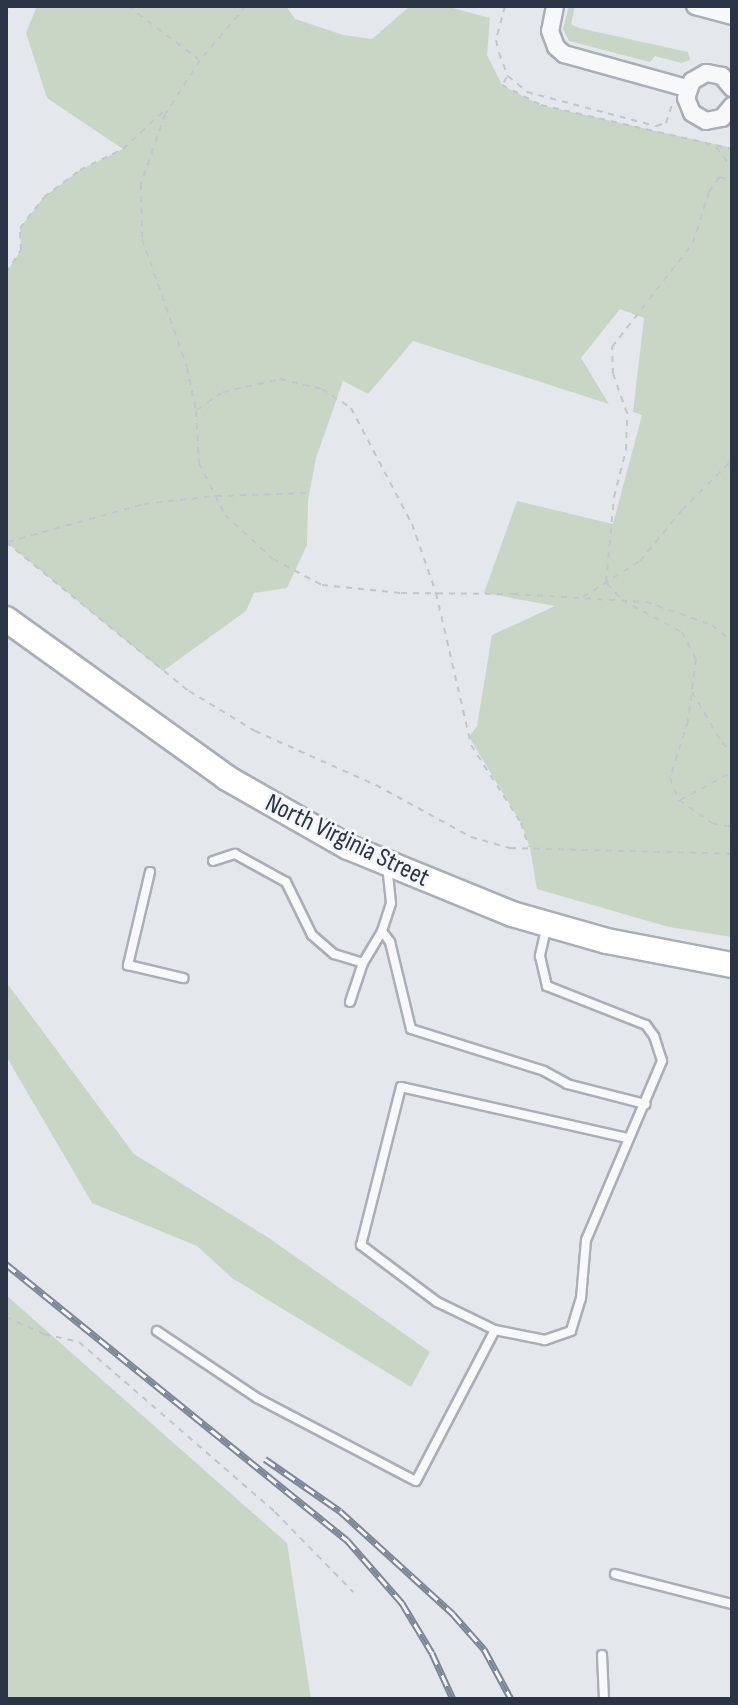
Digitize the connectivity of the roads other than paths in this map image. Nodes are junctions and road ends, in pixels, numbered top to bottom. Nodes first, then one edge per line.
1 (555, 6) edge
2 (695, 6) edge
3 (732, 16) edge
4 (732, 88) edge
5 (686, 93) junction
6 (732, 106) edge
7 (6, 619) edge
8 (213, 861) dead end
9 (387, 865) junction
10 (150, 872) dead end
11 (547, 925) junction
12 (382, 931) junction
13 (363, 963) junction
14 (732, 965) edge
15 (183, 978) dead end
16 (350, 1002) dead end
17 (645, 1104) junction
18 (628, 1138) junction
19 (495, 1330) junction
20 (157, 1331) dead end
21 (615, 1574) dead end
22 (732, 1604) edge
23 (602, 1655) dead end
24 (604, 1699) edge

1 - 5 street
2 - 3 street
4 - 5 street
5 - 6 street
7 - 9 main road, North Virginia Street
8 - 13 lane
9 - 11 main road, North Virginia Street
9 - 12 lane
10 - 15 lane
11 - 14 main road, North Virginia Street
11 - 17 lane
12 - 13 lane
12 - 17 lane
13 - 16 lane
17 - 18 lane
18 - 19 lane
18 - 19 lane
19 - 20 lane
21 - 22 lane
23 - 24 lane

